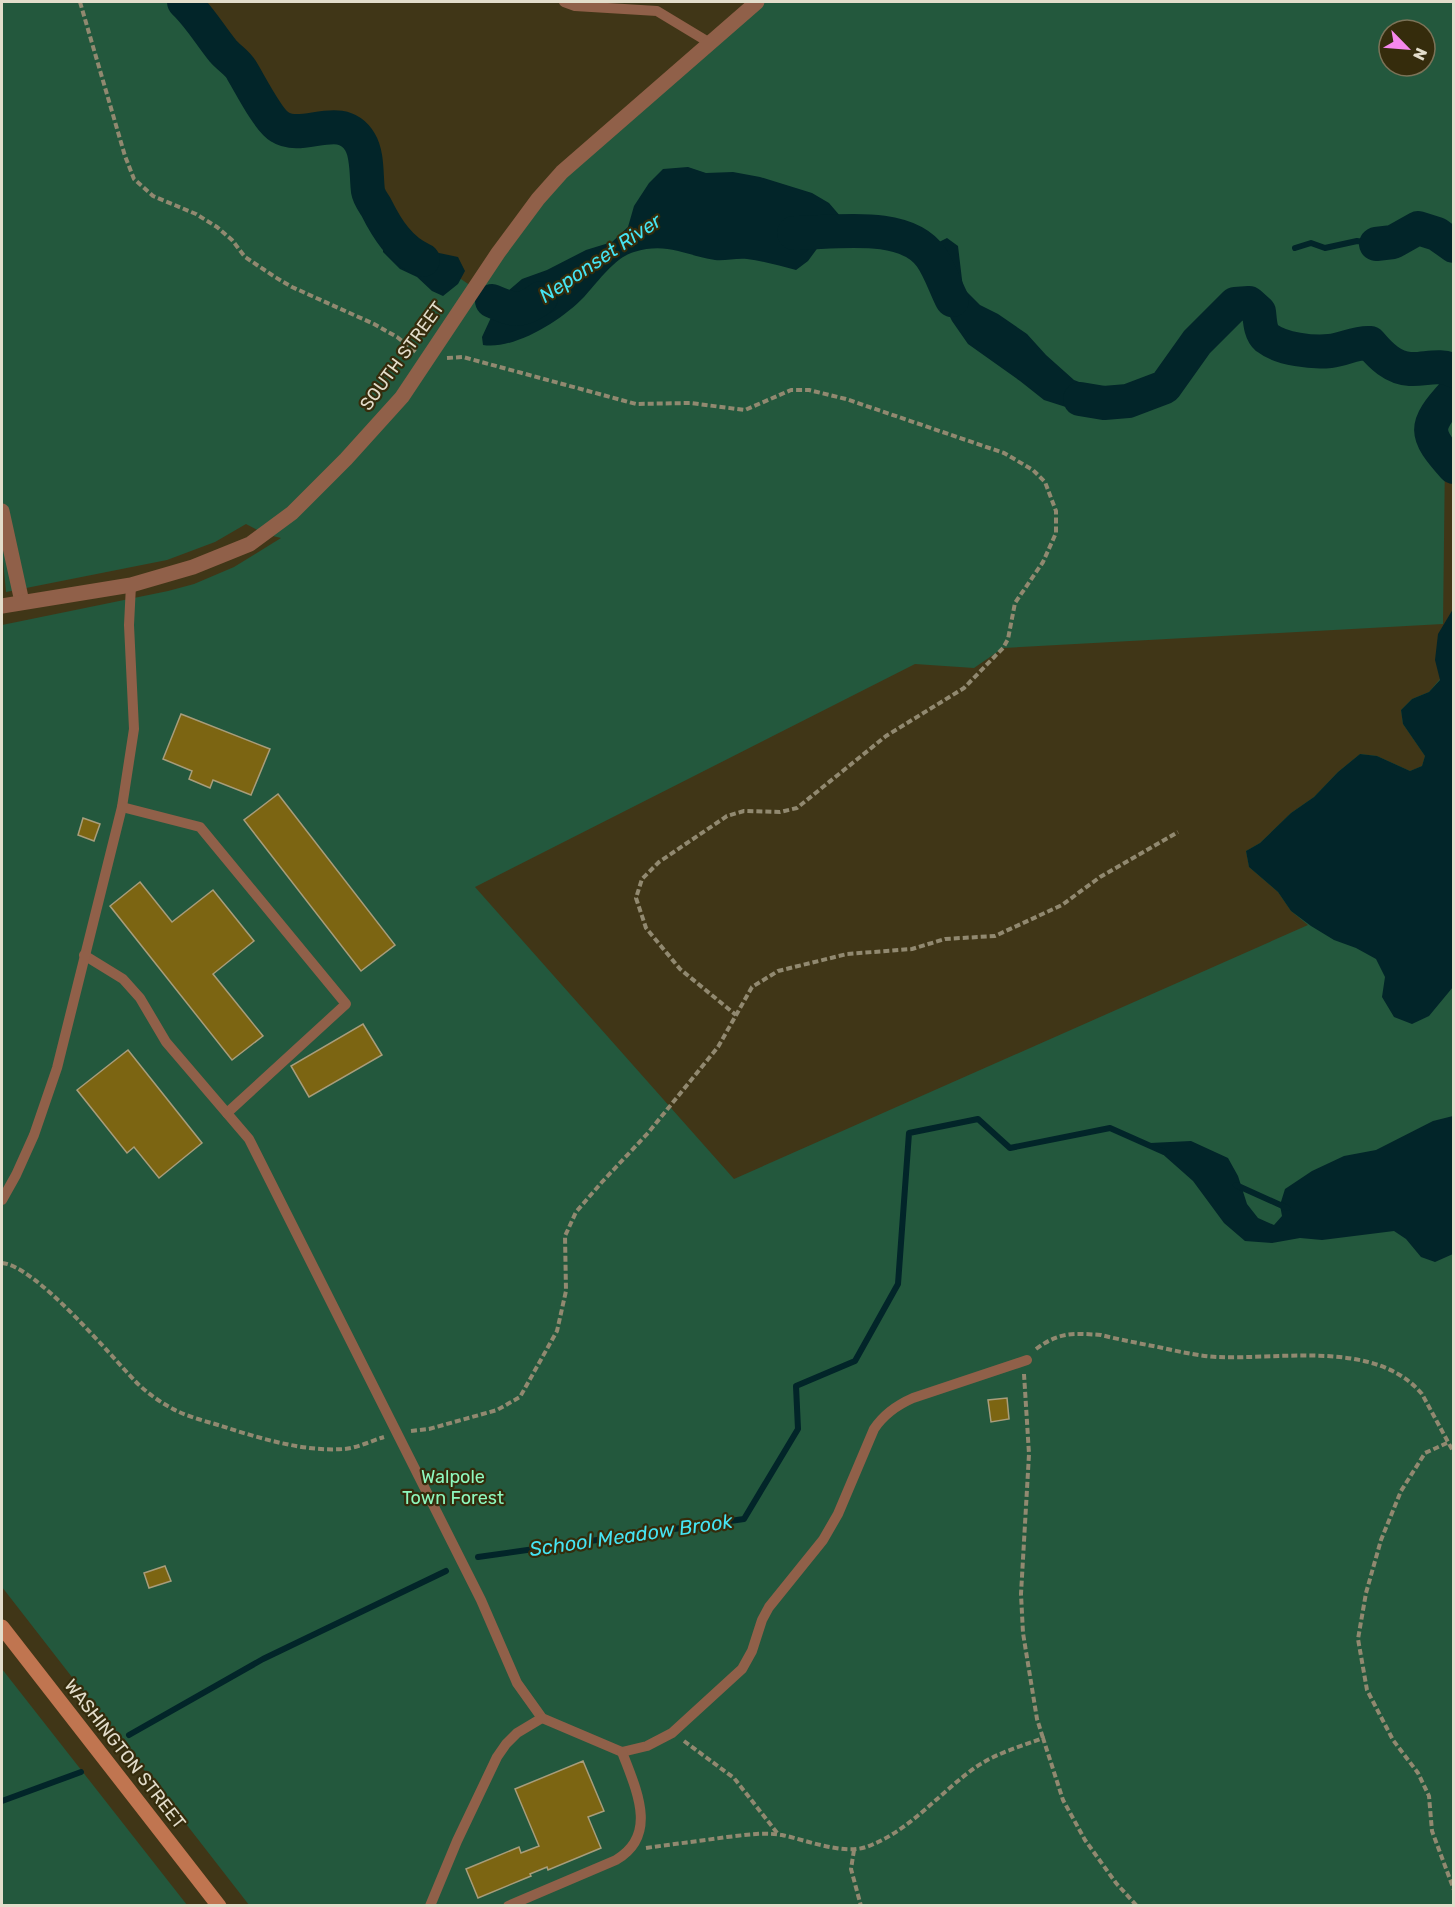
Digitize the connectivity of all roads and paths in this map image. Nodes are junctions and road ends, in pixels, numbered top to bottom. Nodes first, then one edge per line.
1 (80, 2) edge
2 (564, 2) edge
3 (757, 2) edge
4 (710, 43) junction
5 (427, 360) junction
6 (2, 511) edge
7 (131, 585) junction
8 (22, 602) junction
9 (2, 606) edge
10 (122, 807) junction
11 (1178, 832) dead end
12 (84, 955) junction
13 (736, 1015) junction
14 (227, 1113) junction
15 (2, 1200) edge
16 (2, 1263) edge
17 (1027, 1360) junction
18 (396, 1433) junction
19 (1447, 1443) junction
20 (1454, 1453) edge
21 (2, 1627) edge
22 (542, 1718) junction
23 (672, 1733) junction
24 (1043, 1738) junction
25 (622, 1752) junction
26 (779, 1834) junction
27 (631, 1850) junction
28 (854, 1850) junction
29 (1454, 1890) edge
30 (219, 1905) edge
31 (430, 1905) edge
32 (508, 1905) edge
33 (861, 1905) edge
34 (1137, 1905) edge

1 - 5 path
2 - 4 lane
3 - 4 street, SOUTH STREET
4 - 5 street, SOUTH STREET
5 - 7 street, SOUTH STREET
5 - 13 path
6 - 8 street
7 - 8 street, SOUTH STREET
7 - 10 lane
8 - 9 street, SOUTH STREET
10 - 12 lane
10 - 14 lane
11 - 13 path
12 - 14 lane
12 - 15 lane
13 - 18 path
14 - 18 lane
16 - 18 path
17 - 19 path
17 - 23 lane
17 - 24 path
18 - 22 lane
19 - 20 path
19 - 29 path
21 - 30 main road, WASHINGTON STREET
22 - 25 lane
22 - 31 lane
23 - 25 lane
23 - 26 path
24 - 28 path
24 - 34 path
25 - 27 lane
26 - 27 path
26 - 28 path
27 - 32 lane
28 - 33 path

